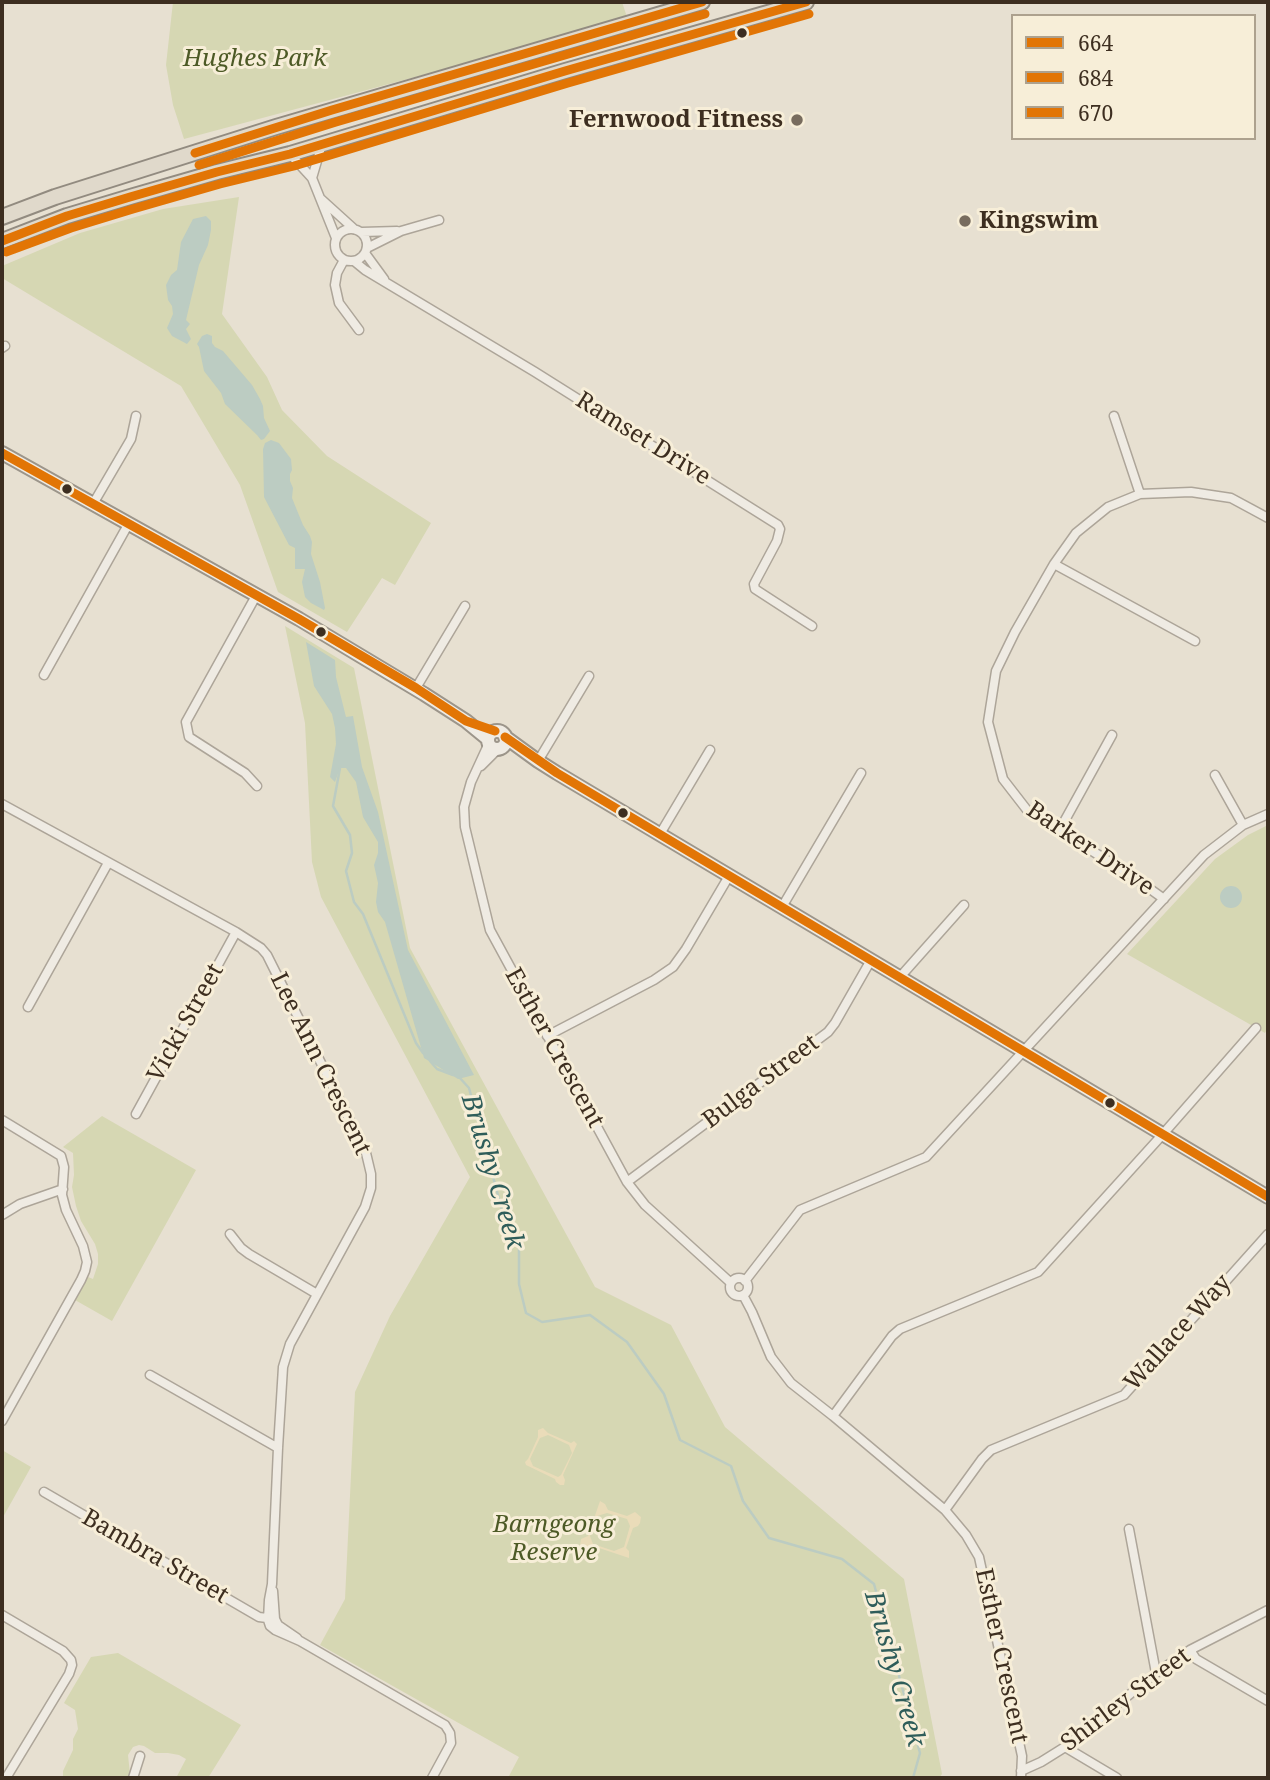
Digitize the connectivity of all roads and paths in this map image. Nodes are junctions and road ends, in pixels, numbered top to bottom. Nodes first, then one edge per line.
1 (702, 2) edge
2 (806, 2) edge
3 (322, 144) junction
4 (290, 154) junction
5 (312, 178) junction
6 (319, 197) junction
7 (2, 217) edge
8 (439, 219) dead end
9 (352, 228) junction
10 (401, 231) junction
11 (362, 232) junction
12 (336, 238) junction
13 (2, 241) edge
14 (366, 250) junction
15 (349, 260) junction
16 (387, 284) junction
17 (359, 330) dead end
18 (136, 416) dead end
19 (1114, 416) dead end
20 (2, 453) edge
21 (1140, 494) junction
22 (93, 503) junction
23 (1268, 518) edge
24 (129, 523) junction
25 (1054, 564) junction
26 (257, 594) junction
27 (465, 606) dead end
28 (812, 626) dead end
29 (1195, 641) dead end
30 (44, 675) dead end
31 (589, 676) dead end
32 (416, 688) junction
33 (1112, 735) dead end
34 (496, 741) junction
35 (709, 750) dead end
36 (538, 761) junction
37 (861, 773) dead end
38 (1214, 775) dead end
39 (257, 786) dead end
40 (2, 804) edge
41 (1268, 814) edge
42 (1243, 825) junction
43 (1059, 831) junction
44 (660, 834) junction
45 (108, 863) junction
46 (729, 876) junction
47 (1164, 899) junction
48 (964, 905) dead end
49 (782, 907) junction
50 (236, 932) junction
51 (871, 960) junction
52 (900, 977) junction
53 (28, 1007) dead end
54 (1256, 1028) dead end
55 (547, 1036) junction
56 (1024, 1051) junction
57 (136, 1114) dead end
58 (2, 1121) edge
59 (1163, 1134) junction
60 (627, 1182) junction
61 (62, 1192) junction
62 (1268, 1197) edge
63 (2, 1215) edge
64 (230, 1234) dead end
65 (1268, 1234) edge
66 (745, 1281) junction
67 (731, 1283) junction
68 (317, 1294) junction
69 (743, 1295) junction
70 (150, 1375) dead end
71 (833, 1416) junction
72 (2, 1421) edge
73 (278, 1448) junction
74 (44, 1492) dead end
75 (945, 1510) junction
76 (1129, 1529) dead end
77 (1268, 1610) edge
78 (2, 1615) edge
79 (271, 1620) junction
80 (1190, 1650) junction
81 (1156, 1673) junction
82 (1268, 1701) edge
83 (1065, 1747) junction
84 (140, 1756) dead end
85 (1021, 1775) edge
86 (6, 1778) edge
87 (133, 1778) edge
88 (432, 1778) edge
89 (1117, 1778) edge

1 - 7 highway
2 - 3 highway
3 - 4 highway
3 - 5 street
4 - 5 street
4 - 13 highway
5 - 6 street
6 - 9 street
6 - 12 street
8 - 10 street
9 - 11 street
9 - 12 street
10 - 11 street
10 - 14 street
11 - 14 street
12 - 15 street
14 - 15 street
14 - 16 street, Ramset Drive
15 - 16 street, Ramset Drive
15 - 17 street
16 - 28 street, Ramset Drive
18 - 22 street
19 - 21 street
20 - 22 main road
21 - 23 street, Barker Drive
21 - 25 street, Barker Drive
22 - 24 main road
24 - 26 main road
24 - 30 street
25 - 29 street
25 - 43 street, Barker Drive
26 - 32 main road
26 - 39 street
27 - 32 street
31 - 36 street
32 - 34 main road
33 - 43 street
34 - 36 main road
34 - 55 street, Esther Crescent
35 - 44 street
36 - 44 main road
37 - 49 street
38 - 42 street
40 - 45 street, Lee Ann Crescent
41 - 42 street
42 - 47 street
43 - 47 street, Barker Drive
44 - 46 main road
45 - 50 street, Lee Ann Crescent
45 - 53 street
46 - 49 main road
46 - 55 street
47 - 56 street
48 - 52 street
49 - 51 main road
50 - 57 street, Vicki Street
50 - 68 street, Lee Ann Crescent
51 - 52 main road
51 - 60 street, Bulga Street
52 - 56 main road
54 - 59 street
55 - 60 street, Esther Crescent
56 - 59 main road
56 - 66 street
58 - 61 street
59 - 62 main road
59 - 71 street
60 - 67 street, Esther Crescent
61 - 63 street
61 - 72 street
64 - 68 street
65 - 75 street, Wallace Way
66 - 67 street
66 - 69 street
67 - 69 street
68 - 73 street, Lee Ann Crescent
69 - 71 street, Esther Crescent
70 - 73 street
71 - 75 street, Esther Crescent
73 - 79 street, Lee Ann Crescent
74 - 79 street, Bambra Street
75 - 85 street, Esther Crescent
76 - 81 street
77 - 80 street, Shirley Street
78 - 86 street
79 - 88 street, Bambra Street
80 - 81 street, Shirley Street
80 - 82 street
81 - 83 street, Shirley Street
83 - 85 street, Shirley Street
83 - 89 street
84 - 87 street

